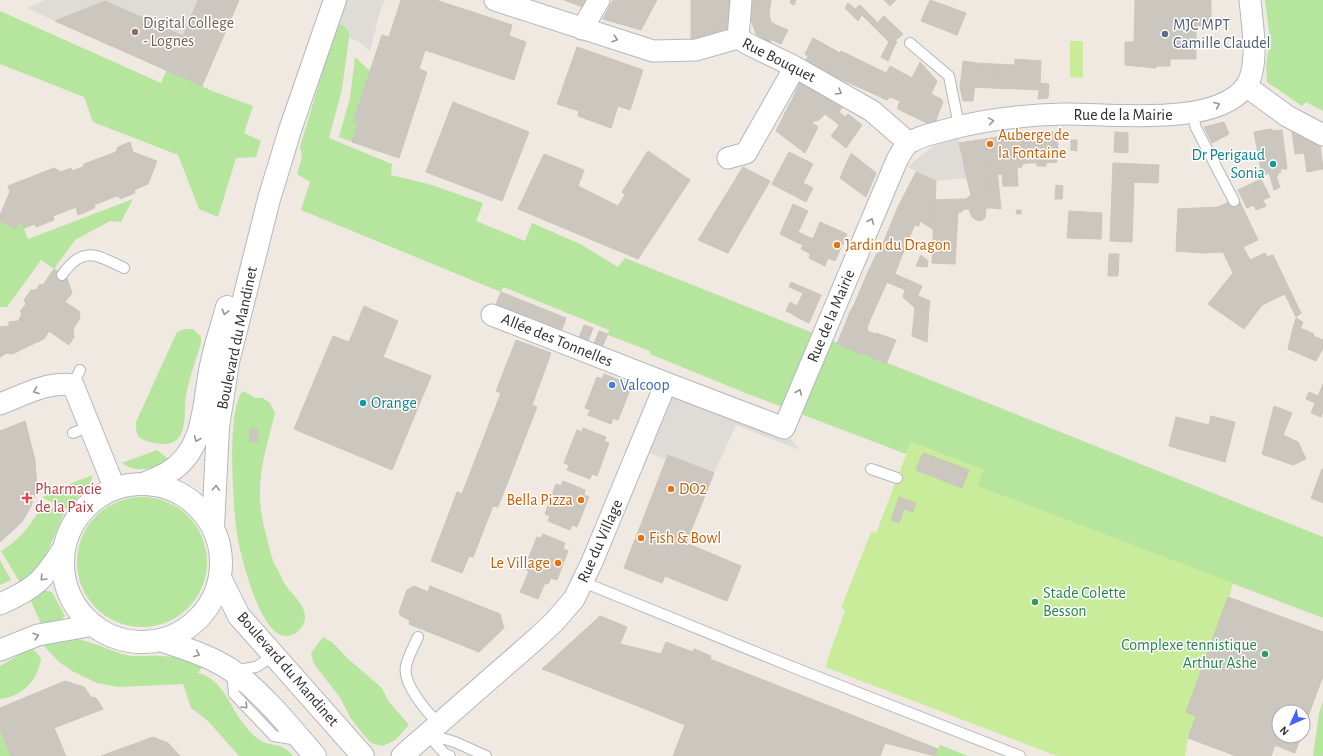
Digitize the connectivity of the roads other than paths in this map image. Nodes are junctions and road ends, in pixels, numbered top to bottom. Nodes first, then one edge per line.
1 (335, 0) edge
2 (495, 0) edge
3 (599, 0) edge
4 (741, 0) edge
5 (1250, 0) edge
6 (580, 28) junction
7 (738, 38) junction
8 (910, 43) dead end
9 (795, 67) junction
10 (1246, 86) junction
11 (1192, 113) junction
12 (959, 126) junction
13 (1323, 135) edge
14 (908, 143) junction
15 (728, 158) dead end
16 (269, 199) junction
17 (1234, 200) dead end
18 (124, 268) dead end
19 (62, 275) dead end
20 (492, 314) dead end
21 (666, 383) junction
22 (0, 404) edge
23 (871, 469) dead end
24 (897, 478) dead end
25 (144, 484) junction
26 (115, 489) junction
27 (213, 527) junction
28 (65, 546) junction
29 (220, 578) junction
30 (583, 582) junction
31 (0, 604) edge
32 (94, 625) junction
33 (418, 637) dead end
34 (160, 640) junction
35 (0, 650) edge
36 (275, 655) junction
37 (232, 671) junction
38 (433, 729) junction
39 (309, 749) edge
40 (363, 756) edge
41 (402, 756) edge
42 (450, 756) edge
43 (486, 756) edge
44 (1020, 756) edge

1 - 16 street, Boulevard du Mandinet
2 - 6 street, Rue Bouquet
3 - 6 street
4 - 7 street
5 - 10 street
6 -> 7 street, Rue Bouquet
7 - 9 street, Rue Bouquet
8 - 12 lane
9 -> 14 street, Rue Bouquet
9 - 15 street
11 -> 10 street, Rue de la Mairie
10 - 13 street
12 -> 11 street, Rue de la Mairie
11 - 17 lane
12 - 14 street, Rue de la Mairie
21 -> 14 street, Rue de la Mairie
16 -> 25 street, Boulevard du Mandinet
27 -> 16 street, Boulevard du Mandinet
18 - 19 lane
20 - 21 street, Allée des Tonnelles
21 - 30 street, Rue du Village
26 -> 22 street
23 - 24 lane
25 - 26 street
25 - 27 street
26 - 28 street
27 - 29 street
28 -> 31 street
28 - 32 street
29 - 34 street
29 - 36 street, Boulevard du Mandinet
30 - 38 street, Rue du Village
30 - 44 lane
32 - 34 street
35 -> 32 street
33 - 38 lane
34 -> 37 street
36 - 37 lane
36 - 40 street, Boulevard du Mandinet
37 -> 39 street
38 - 41 street, Rue du Village
38 - 42 lane
38 - 43 lane

